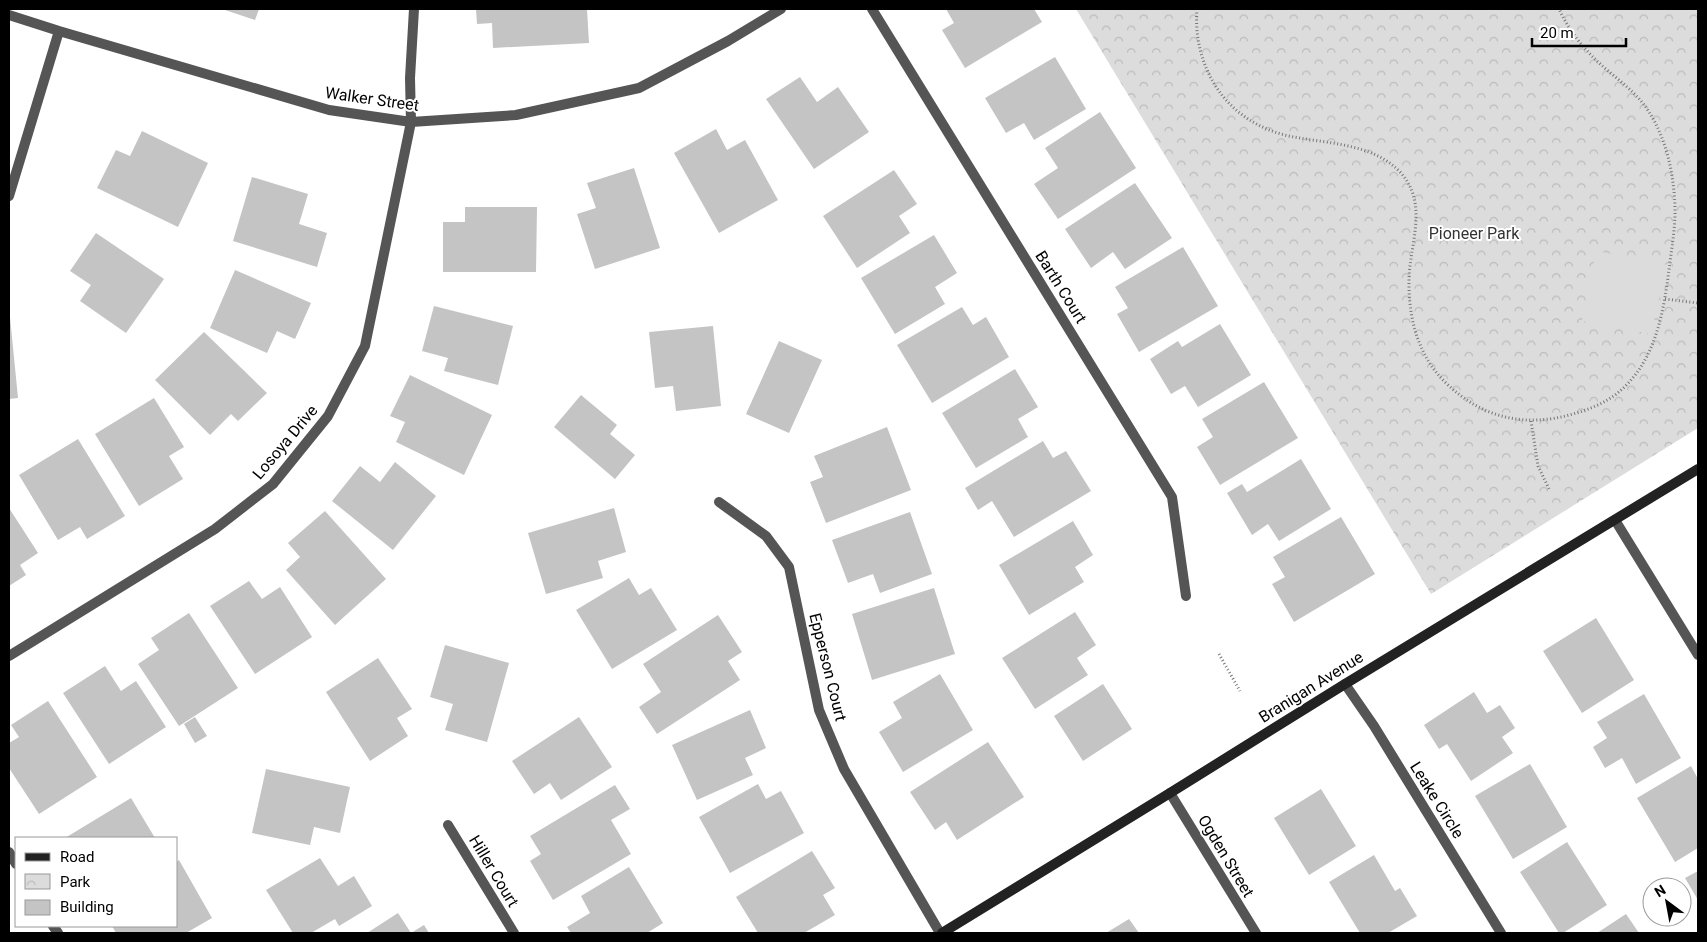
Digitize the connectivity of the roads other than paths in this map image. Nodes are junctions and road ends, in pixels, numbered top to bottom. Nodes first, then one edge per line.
1 (414, 9) edge
2 (781, 9) edge
3 (872, 9) edge
4 (9, 15) edge
5 (59, 31) junction
6 (411, 122) junction
7 (9, 196) edge
8 (1698, 469) edge
9 (719, 502) dead end
10 (1615, 520) junction
11 (1186, 596) dead end
12 (9, 656) edge
13 (1698, 656) edge
14 (1345, 684) junction
15 (1170, 793) junction
16 (448, 824) dead end
17 (514, 933) edge
18 (941, 933) edge
19 (1256, 933) edge
20 (1502, 933) edge

1 - 6 street, Losoya Drive
2 - 6 street, Walker Street
3 - 11 street, Barth Court
4 - 5 street, Walker Street
5 - 6 street, Walker Street
5 - 7 street
6 - 12 street, Losoya Drive
8 - 10 street, Branigan Avenue
9 - 18 street, Epperson Court
10 - 13 street
10 - 14 street, Branigan Avenue
14 - 15 street, Branigan Avenue
14 - 20 street, Leake Circle
15 - 18 street, Branigan Avenue
15 - 19 street, Ogden Street
16 - 17 street, Hiller Court

